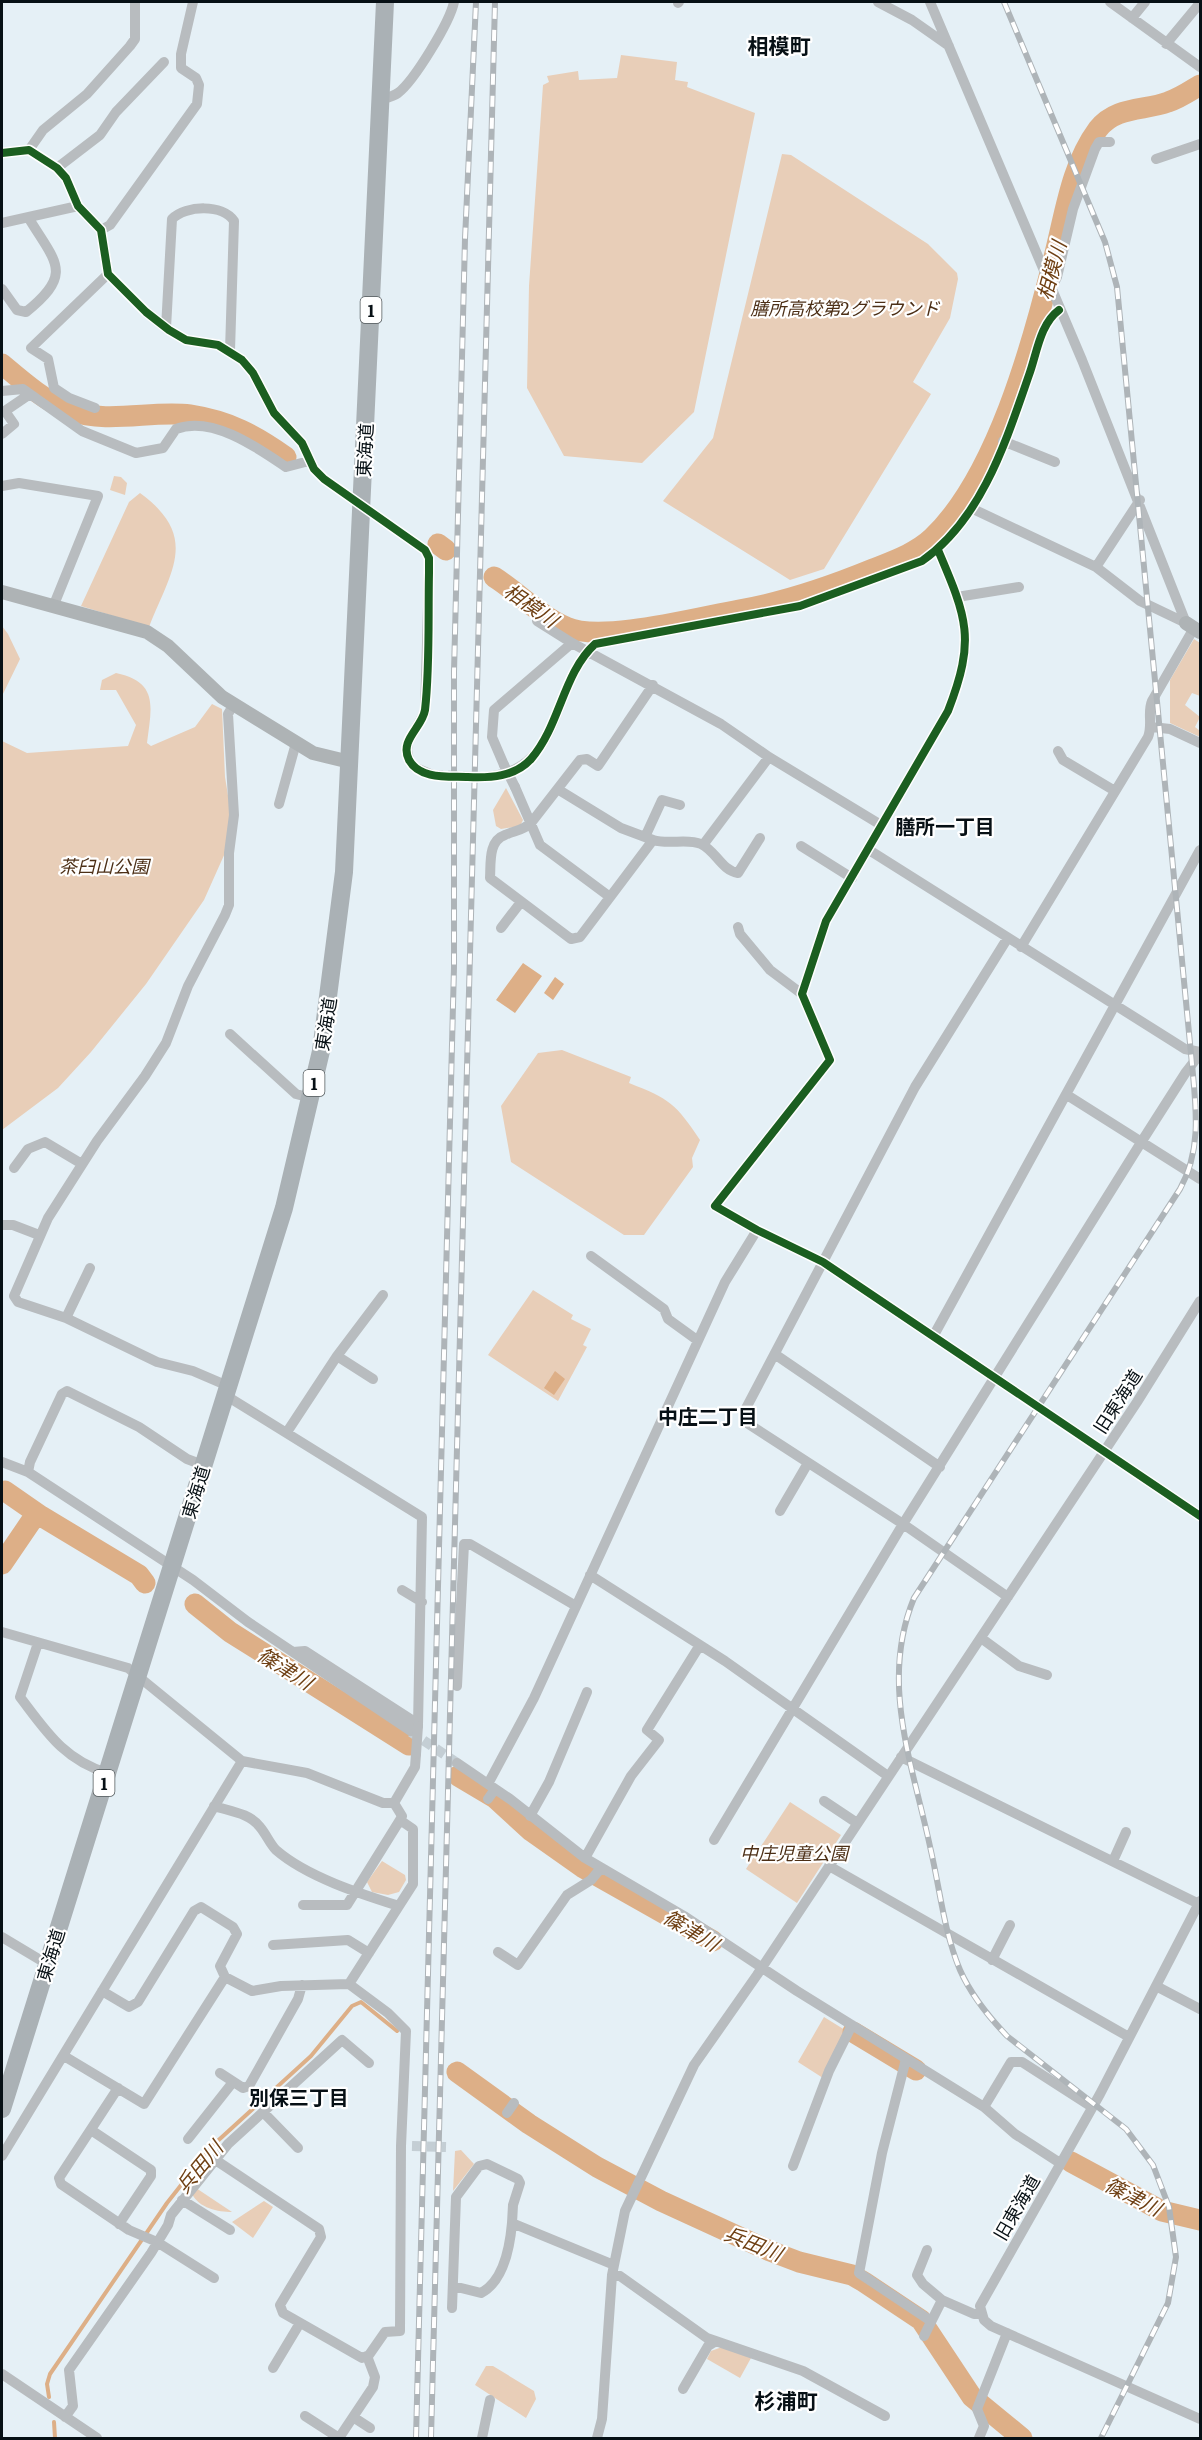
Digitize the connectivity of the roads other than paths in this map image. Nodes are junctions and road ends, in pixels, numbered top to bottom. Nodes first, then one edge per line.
1 (135, 2) edge
2 (194, 2) edge
3 (385, 2) edge
4 (454, 2) edge
5 (878, 2) edge
6 (930, 2) edge
7 (1110, 2) edge
8 (1145, 2) edge
9 (1200, 3) edge
10 (1132, 18) junction
11 (1166, 44) junction
12 (949, 46) junction
13 (165, 62) dead end
14 (1200, 67) edge
15 (380, 100) junction
16 (1110, 142) dead end
17 (1200, 144) edge
18 (29, 150) junction
19 (2, 153) edge
20 (1156, 159) dead end
21 (57, 168) junction
22 (78, 206) junction
23 (28, 217) junction
24 (2, 224) edge
25 (101, 230) junction
26 (108, 274) junction
27 (1049, 284) junction
28 (2, 289) edge
29 (1059, 310) junction
30 (166, 328) junction
31 (230, 351) junction
32 (2, 391) edge
33 (30, 394) junction
34 (95, 408) dead end
35 (2, 434) edge
36 (1003, 441) junction
37 (309, 461) junction
38 (1055, 462) dead end
39 (2, 486) edge
40 (1140, 500) junction
41 (362, 505) junction
42 (973, 509) junction
43 (938, 550) junction
44 (1096, 567) junction
45 (1019, 587) dead end
46 (2, 592) edge
47 (957, 597) junction
48 (53, 607) junction
49 (537, 621) dead end
50 (1193, 628) edge
51 (572, 643) junction
52 (588, 650) junction
53 (654, 685) junction
54 (234, 704) junction
55 (1152, 728) junction
56 (296, 743) junction
57 (1200, 743) edge
58 (1058, 751) dead end
59 (769, 757) junction
60 (350, 762) junction
61 (433, 776) tunnel mouth
62 (482, 777) tunnel mouth
63 (559, 790) junction
64 (1116, 791) junction
65 (279, 804) dead end
66 (680, 805) dead end
67 (531, 823) junction
68 (881, 825) junction
69 (760, 838) dead end
70 (649, 839) junction
71 (703, 845) junction
72 (801, 846) dead end
73 (869, 850) junction
74 (1200, 850) edge
75 (852, 878) junction
76 (610, 897) junction
77 (521, 902) junction
78 (738, 927) dead end
79 (501, 928) dead end
80 (1007, 939) junction
81 (1021, 947) junction
82 (802, 994) junction
83 (1116, 1007) junction
84 (230, 1034) dead end
85 (1200, 1053) edge
86 (1067, 1095) junction
87 (311, 1098) junction
88 (1142, 1141) junction
89 (82, 1164) junction
90 (14, 1168) dead end
91 (1200, 1179) edge
92 (2, 1226) edge
93 (757, 1230) junction
94 (39, 1235) junction
95 (591, 1256) dead end
96 (823, 1262) junction
97 (90, 1268) dead end
98 (383, 1295) dead end
99 (1200, 1301) edge
100 (66, 1318) junction
101 (934, 1335) junction
102 (697, 1340) junction
103 (776, 1355) junction
104 (337, 1356) junction
105 (995, 1376) junction
106 (373, 1379) dead end
107 (227, 1390) junction
108 (287, 1432) junction
109 (1104, 1450) junction
110 (2, 1462) edge
111 (808, 1463) junction
112 (203, 1465) junction
113 (939, 1467) junction
114 (28, 1472) junction
115 (780, 1511) dead end
116 (1200, 1516) edge
117 (903, 1524) junction
118 (171, 1565) junction
119 (590, 1575) junction
120 (402, 1590) dead end
121 (1008, 1597) junction
122 (422, 1602) junction
123 (576, 1606) junction
124 (2, 1632) edge
125 (981, 1638) junction
126 (38, 1643) junction
127 (700, 1645) junction
128 (137, 1674) junction
129 (1047, 1675) dead end
130 (457, 1686) dead end
131 (587, 1692) dead end
132 (792, 1708) junction
133 (416, 1727) junction
134 (901, 1757) junction
135 (242, 1761) junction
136 (458, 1763) tunnel mouth
137 (107, 1773) junction
138 (888, 1776) junction
139 (491, 1791) junction
140 (824, 1801) dead end
141 (394, 1803) junction
142 (214, 1806) junction
143 (530, 1816) junction
144 (400, 1820) junction
145 (857, 1824) junction
146 (1126, 1832) dead end
147 (714, 1840) dead end
148 (585, 1858) junction
149 (1113, 1861) junction
150 (829, 1866) junction
151 (597, 1873) junction
152 (355, 1892) junction
153 (1200, 1902) edge
154 (303, 1905) dead end
155 (399, 1906) junction
156 (1010, 1925) dead end
157 (2, 1938) edge
158 (273, 1945) dead end
159 (498, 1952) dead end
160 (369, 1953) junction
161 (992, 1960) junction
162 (47, 1964) junction
163 (760, 1971) junction
164 (225, 1977) junction
165 (349, 1984) junction
166 (302, 1985) junction
167 (1156, 1986) junction
168 (102, 1991) junction
169 (1200, 2009) edge
170 (850, 2028) junction
171 (1129, 2037) junction
172 (64, 2056) junction
173 (905, 2062) junction
174 (369, 2063) dead end
175 (220, 2073) dead end
176 (233, 2082) junction
177 (118, 2088) junction
178 (984, 2107) junction
179 (1092, 2107) junction
180 (2, 2109) edge
181 (264, 2113) junction
182 (91, 2130) junction
183 (188, 2139) dead end
184 (298, 2148) dead end
185 (2, 2156) edge
186 (214, 2159) junction
187 (1060, 2163) junction
188 (793, 2166) dead end
189 (182, 2200) junction
190 (512, 2223) junction
191 (124, 2227) junction
192 (230, 2230) dead end
193 (154, 2241) junction
194 (927, 2250) dead end
195 (613, 2270) junction
196 (214, 2278) dead end
197 (453, 2286) junction
198 (942, 2300) junction
199 (452, 2308) dead end
200 (981, 2314) junction
201 (300, 2323) junction
202 (930, 2323) junction
203 (1007, 2333) junction
204 (924, 2336) dead end
205 (716, 2341) junction
206 (367, 2356) junction
207 (273, 2368) dead end
208 (2, 2374) edge
209 (683, 2389) dead end
210 (490, 2400) dead end
211 (305, 2416) dead end
212 (885, 2416) dead end
213 (65, 2417) junction
214 (353, 2417) junction
215 (1200, 2419) edge
216 (370, 2428) dead end
217 (339, 2438) edge
218 (483, 2438) edge
219 (97, 2439) edge
220 (597, 2439) edge
221 (980, 2439) edge

1 - 18 street
2 - 25 street
3 - 15 highway, 東海道 / 1
4 - 15 street
5 - 12 street
6 - 12 street
7 - 10 street
8 - 10 street
9 - 11 street
10 - 11 street
11 - 14 street
12 - 27 street
13 - 21 street
15 - 41 highway, 東海道 / 1
16 - 27 street
17 - 20 street
18 - 19 street
18 - 21 street
21 - 22 street
22 - 23 street
22 - 25 street
23 - 24 street
23 - 28 street
25 - 26 street
26 - 30 street
26 - 34 street
27 - 29 street
29 - 36 street
29 - 40 street
30 - 31 street
30 - 31 street
31 - 37 street
32 - 33 street
33 - 35 street
33 - 37 street
36 - 38 street
36 - 42 street
37 - 41 street
39 - 48 street
40 - 44 street
40 - 50 street
41 - 60 highway, 東海道 / 1
41 - 61 street
42 - 43 street
42 - 44 street
43 - 47 street
43 - 52 street
44 - 50 street
45 - 47 street
46 - 48 street
47 - 68 street
48 - 54 street
49 - 51 street
50 - 55 street
51 - 52 street
51 - 67 street, bridge
52 - 53 street
52 - 62 street
53 - 59 street
53 - 63 street
54 - 56 street
54 - 89 street
55 - 57 street
55 - 64 street
56 - 60 street
56 - 65 street
58 - 64 street
59 - 68 street
59 - 71 street
60 - 87 highway, 東海道 / 1
63 - 67 street
63 - 70 street
64 - 81 street
66 - 70 street
67 - 76 street
67 - 77 street
68 - 73 street
69 - 71 street
70 - 71 street
70 - 76 street
72 - 75 street
73 - 75 street
73 - 80 street
74 - 83 street
75 - 82 street
76 - 77 street
77 - 79 street
78 - 82 street
80 - 81 street
80 - 96 street
81 - 83 street
82 - 93 street
83 - 85 street
83 - 86 street
84 - 87 street
85 - 88 street
86 - 88 street
86 - 101 street
87 - 107 highway, 東海道 / 1
88 - 91 street
88 - 105 street
89 - 90 street
89 - 94 street
92 - 94 street
93 - 96 street
93 - 102 street
94 - 100 street
95 - 102 street
96 - 101 street
96 - 103 street
97 - 100 street
98 - 104 street
99 - 109 street, 旧東海道
100 - 107 street
101 - 105 street
102 - 119 street
103 - 111 street
103 - 113 street
104 - 106 street
104 - 108 street
105 - 109 street
105 - 113 street
107 - 108 street
107 - 112 highway, 東海道 / 1
108 - 122 street
109 - 116 street, 旧東海道
109 - 121 street
110 - 114 street
111 - 115 street
111 - 117 street
112 - 114 street
112 - 118 highway, 東海道 / 1
113 - 117 street
114 - 118 street
117 - 121 street
117 - 132 street
118 - 128 highway, 東海道 / 1
118 - 133 street
119 - 123 street
119 - 127 street
120 - 122 street
121 - 125 street
122 - 133 street
123 - 130 street
123 - 139 street
124 - 126 street
125 - 129 street
125 - 134 street
126 - 128 street
126 - 137 street
127 - 132 street
127 - 148 street
128 - 135 street
128 - 137 highway, 東海道 / 1
131 - 143 street
132 - 138 street
132 - 147 street
133 - 141 street, bridge
134 - 138 street
134 - 149 street
135 - 141 street
135 - 142 street
136 - 139 street
137 - 162 highway, 東海道 / 1
138 - 145 street
139 - 143 street
140 - 145 street
141 - 144 street
142 - 152 street
142 - 168 street
143 - 148 street
144 - 152 street
144 - 155 street
145 - 150 street
146 - 149 street
148 - 151 street
149 - 153 street
150 - 161 street
150 - 163 street
151 - 159 street
151 - 163 street
152 - 154 street
152 - 155 street
153 - 167 street, 旧東海道
155 - 160 street
156 - 161 street
157 - 162 street
158 - 160 street
160 - 165 street
161 - 171 street
162 - 180 highway, 東海道 / 1
163 - 170 street
163 - 195 street
164 - 166 street
164 - 168 street
164 - 177 street
165 - 166 street
165 - 206 street
166 - 176 street
167 - 169 street
167 - 171 street, 旧東海道
168 - 172 street
170 - 173 street
170 - 188 street
171 - 179 street, 旧東海道
172 - 177 street
172 - 185 street
173 - 178 street
173 - 202 street
174 - 181 street
175 - 176 street
176 - 183 street
177 - 182 street
178 - 179 street
178 - 187 street
179 - 187 street, 旧東海道
181 - 184 street
181 - 186 street
182 - 191 street
182 - 191 street
186 - 189 street
186 - 201 street
187 - 200 street, 旧東海道
189 - 192 street
189 - 193 street
190 - 195 street
190 - 197 street
190 - 197 street
191 - 193 street
193 - 196 street
193 - 213 street
194 - 198 street
195 - 205 street
195 - 220 street
197 - 199 street
198 - 200 street
198 - 202 street
200 - 203 street
201 - 206 street
201 - 207 street
202 - 204 street
203 - 215 street
203 - 221 street
205 - 209 street
205 - 212 street
206 - 214 street
208 - 213 street
210 - 218 street
211 - 217 street
213 - 219 street
214 - 216 street
214 - 217 street

